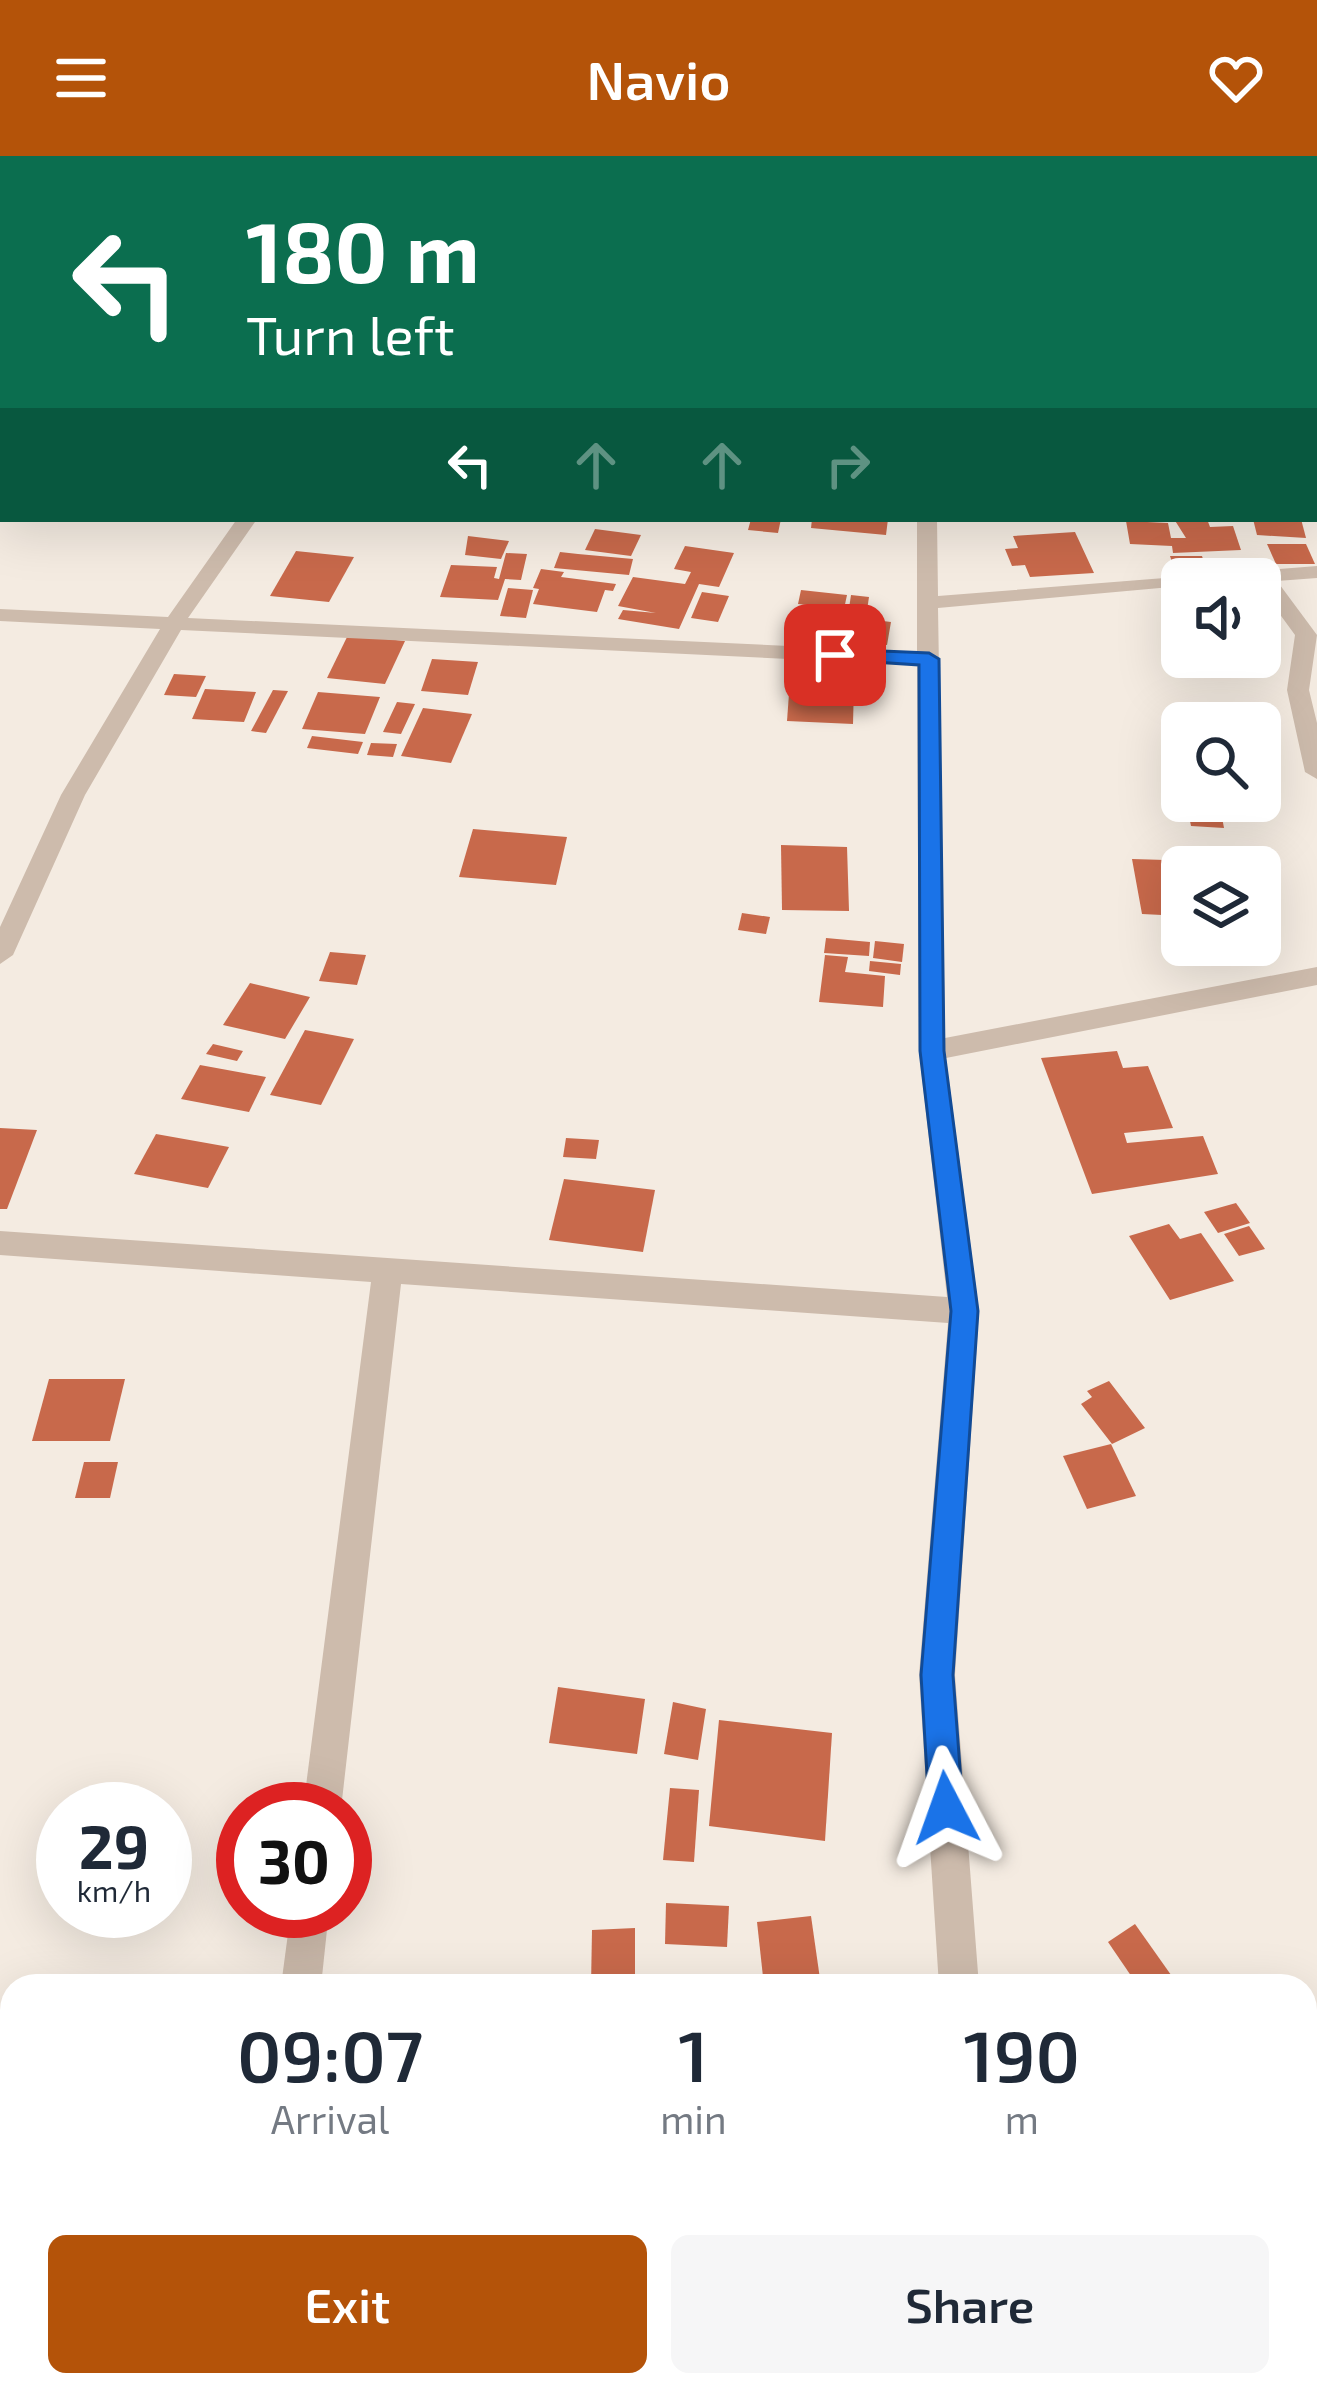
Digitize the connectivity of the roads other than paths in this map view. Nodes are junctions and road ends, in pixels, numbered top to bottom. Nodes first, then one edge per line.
1 (245, 522) edge
2 (927, 522) edge
3 (1317, 572) edge
4 (1281, 574) edge
5 (1161, 582) edge
6 (1281, 601) edge
7 (929, 603) junction
8 (0, 615) edge
9 (174, 623) junction
10 (929, 659) junction
11 (1317, 772) edge
12 (0, 955) edge
13 (1317, 976) edge
14 (932, 1051) junction
15 (0, 1243) edge
16 (387, 1273) junction
17 (964, 1311) junction
18 (325, 1782) edge
19 (307, 1938) edge
20 (302, 1974) edge
21 (958, 1974) edge

1 - 9 street
2 - 7 street
3 - 4 street
5 - 7 street
6 - 11 street
7 - 10 street
8 - 9 street
9 - 10 street
9 - 12 street
10 - 14 street
13 - 14 street
14 - 17 street
15 - 16 street
16 - 17 street
16 - 18 street
17 - 21 street
19 - 20 street

